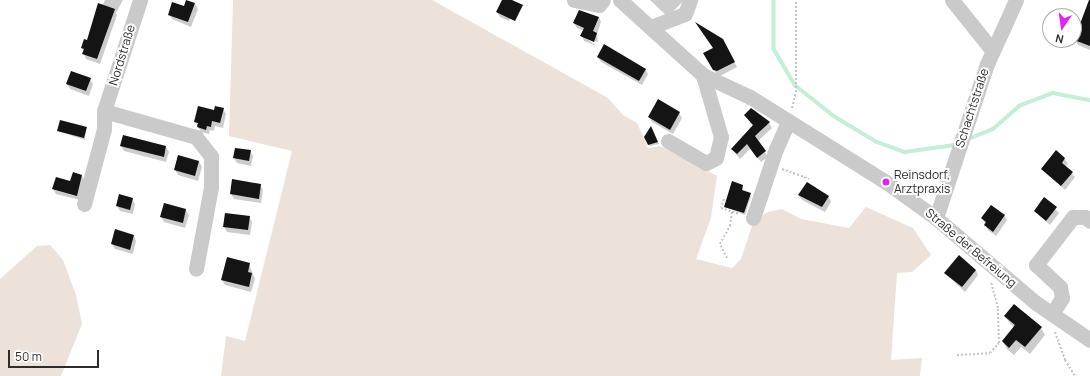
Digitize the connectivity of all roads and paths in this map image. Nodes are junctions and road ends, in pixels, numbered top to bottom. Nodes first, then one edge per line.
1 (140, 0) edge
2 (574, 0) edge
3 (603, 0) edge
4 (620, 0) edge
5 (690, 0) edge
6 (796, 0) edge
7 (952, 0) edge
8 (1016, 0) edge
9 (651, 27) junction
10 (992, 50) junction
11 (704, 75) junction
12 (796, 92) dead end
13 (104, 111) junction
14 (788, 122) junction
15 (668, 141) dead end
16 (770, 165) junction
17 (809, 179) dead end
18 (724, 199) dead end
19 (84, 204) dead end
20 (753, 218) dead end
21 (936, 218) junction
22 (1090, 221) edge
23 (727, 258) dead end
24 (988, 265) junction
25 (196, 269) dead end
26 (1052, 314) junction
27 (1090, 340) edge
28 (957, 355) dead end
29 (1075, 376) edge

1 - 13 street, Nordstraße
2 - 3 street
4 - 9 street, Straße der Befreiung
5 - 9 street
6 - 12 path
7 - 10 street
8 - 10 street, Schachtstraße
9 - 11 street, Straße der Befreiung
10 - 21 street, Schachtstraße
11 - 14 street, Straße der Befreiung
11 - 15 street
13 - 19 street, Nordstraße
13 - 25 street
14 - 16 street
14 - 21 street, Straße der Befreiung
16 - 17 path
16 - 20 street
18 - 23 path
21 - 24 street, Straße der Befreiung
22 - 26 street
24 - 26 street, Straße der Befreiung
24 - 28 path
26 - 27 street, Straße der Befreiung
26 - 29 path

